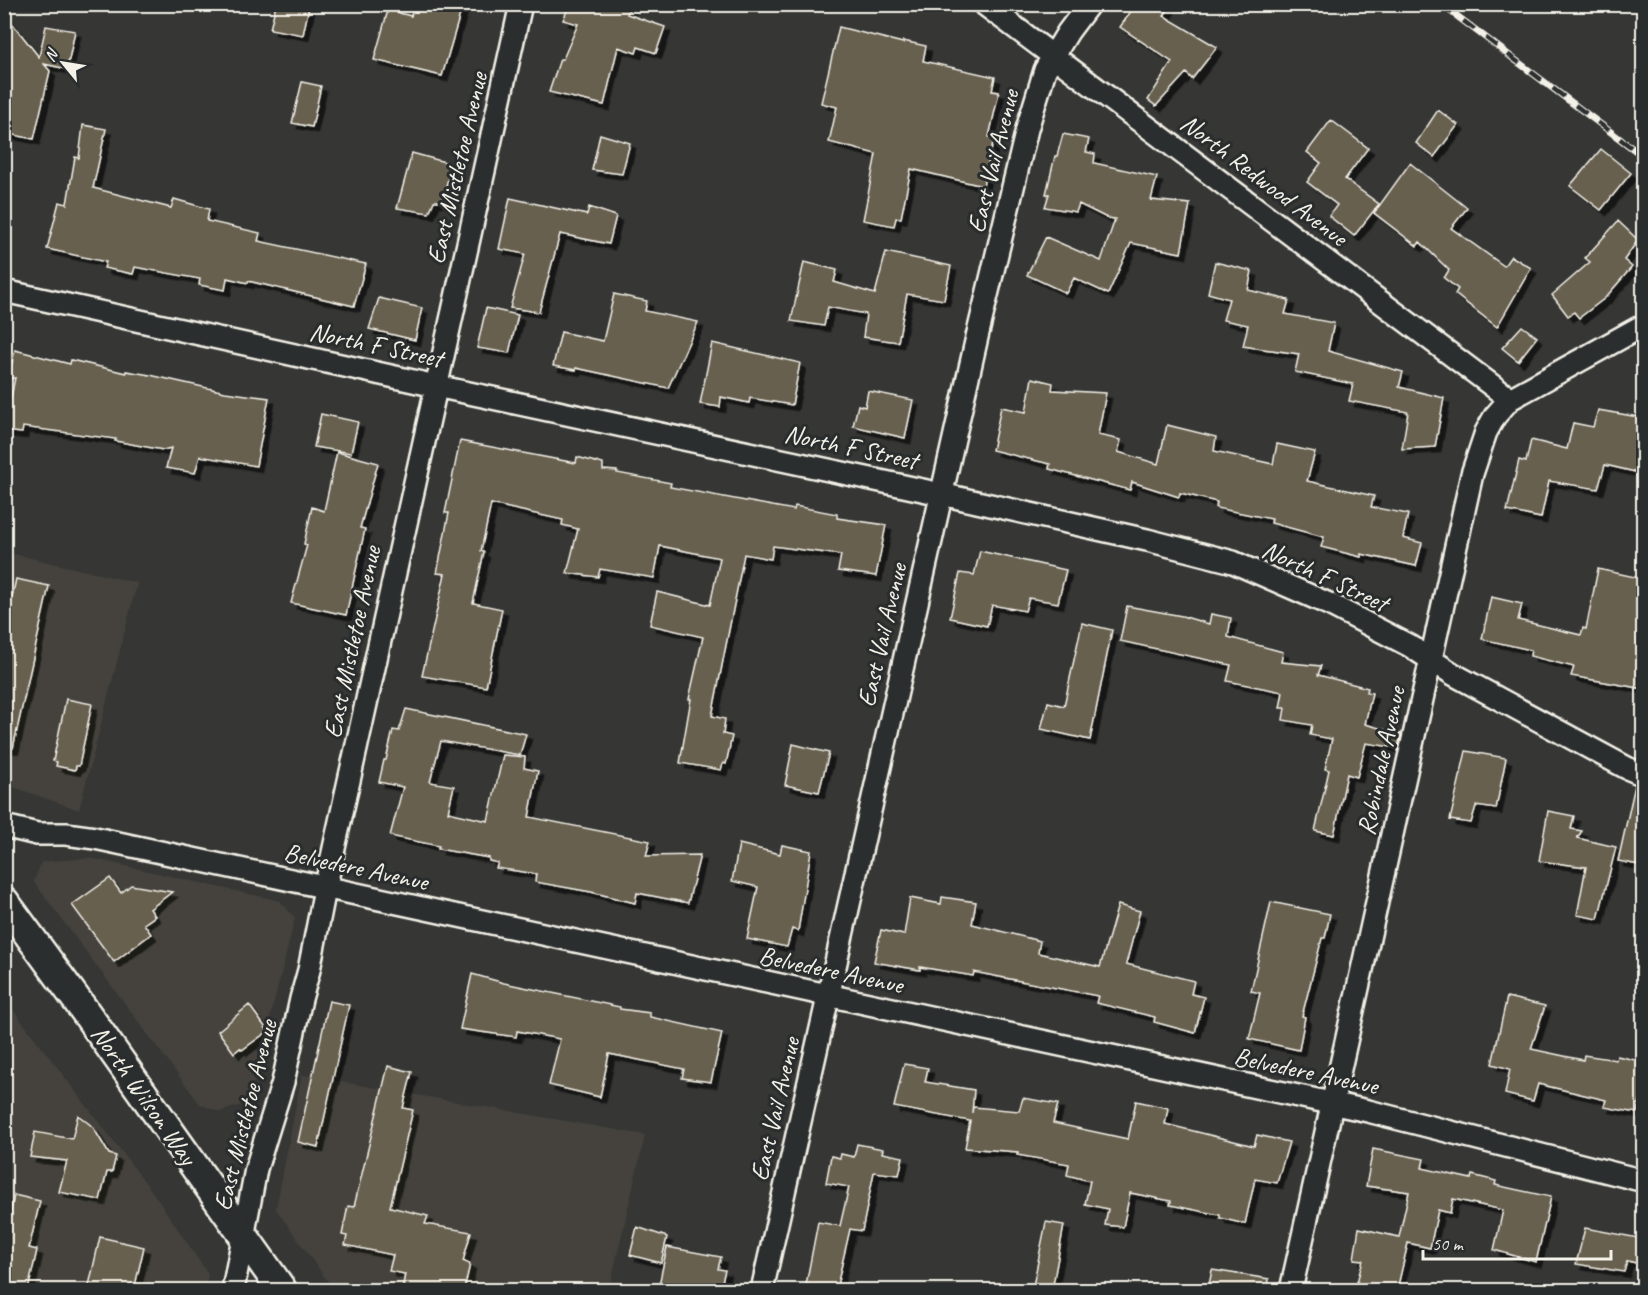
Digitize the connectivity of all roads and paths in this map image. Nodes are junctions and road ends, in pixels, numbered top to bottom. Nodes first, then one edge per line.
1 (521, 4) edge
2 (984, 4) edge
3 (1089, 4) edge
4 (1053, 56) junction
5 (4, 291) edge
6 (1644, 325) edge
7 (436, 386) junction
8 (1510, 399) junction
9 (941, 494) junction
10 (1431, 660) junction
11 (1644, 775) edge
12 (4, 826) edge
13 (325, 888) junction
14 (4, 901) edge
15 (828, 997) junction
16 (1333, 1105) junction
17 (1644, 1181) edge
18 (244, 1236) junction
19 (233, 1290) edge
20 (282, 1290) edge
21 (762, 1290) edge
22 (1291, 1290) edge

1 - 7 street, East Mistletoe Avenue
2 - 4 street, North Redwood Avenue
3 - 4 street, East Vail Avenue
4 - 8 street, North Redwood Avenue
4 - 9 street, East Vail Avenue
5 - 7 street, North F Street
6 - 8 street, Robindale Avenue
7 - 9 street, North F Street
7 - 13 street, East Mistletoe Avenue
8 - 10 street, Robindale Avenue
9 - 10 street, North F Street
9 - 15 street, East Vail Avenue
10 - 11 street, North F Street
10 - 16 street, Robindale Avenue
12 - 13 street, Belvedere Avenue
13 - 15 street, Belvedere Avenue
13 - 18 street, East Mistletoe Avenue
14 - 18 main road, North Wilson Way
15 - 16 street, Belvedere Avenue
15 - 21 street, East Vail Avenue
16 - 17 street, Belvedere Avenue
16 - 22 street, Robindale Avenue
18 - 19 street, East Mistletoe Avenue
18 - 20 main road, North Wilson Way

